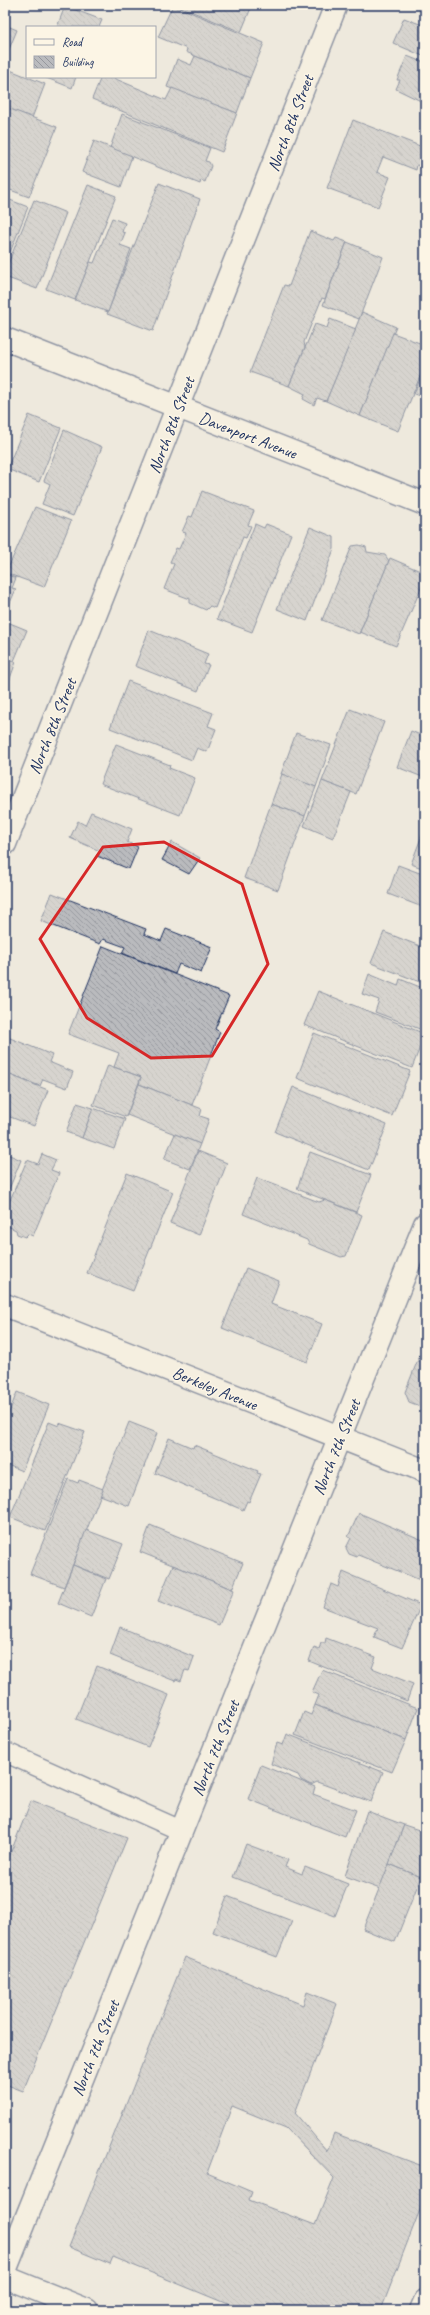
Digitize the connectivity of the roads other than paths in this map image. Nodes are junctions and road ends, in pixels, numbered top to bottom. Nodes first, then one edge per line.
1 (336, 5) edge
2 (5, 339) edge
3 (178, 407) junction
4 (425, 504) edge
5 (5, 844) edge
6 (425, 1224) edge
7 (5, 1305) edge
8 (340, 1437) junction
9 (425, 1471) edge
10 (5, 1752) edge
11 (182, 1831) junction
12 (5, 2271) edge
13 (5, 2277) edge
14 (425, 2301) edge
15 (87, 2310) edge
16 (421, 2310) edge

1 - 3 street, North 8th Street
2 - 3 street, Davenport Avenue
3 - 4 street, Davenport Avenue
3 - 5 street, North 8th Street
6 - 8 street, North 7th Street
7 - 8 street, Berkeley Avenue
8 - 9 street, Berkeley Avenue
8 - 11 street, North 7th Street
10 - 11 lane
11 - 12 street, North 7th Street
13 - 15 street
14 - 16 street

